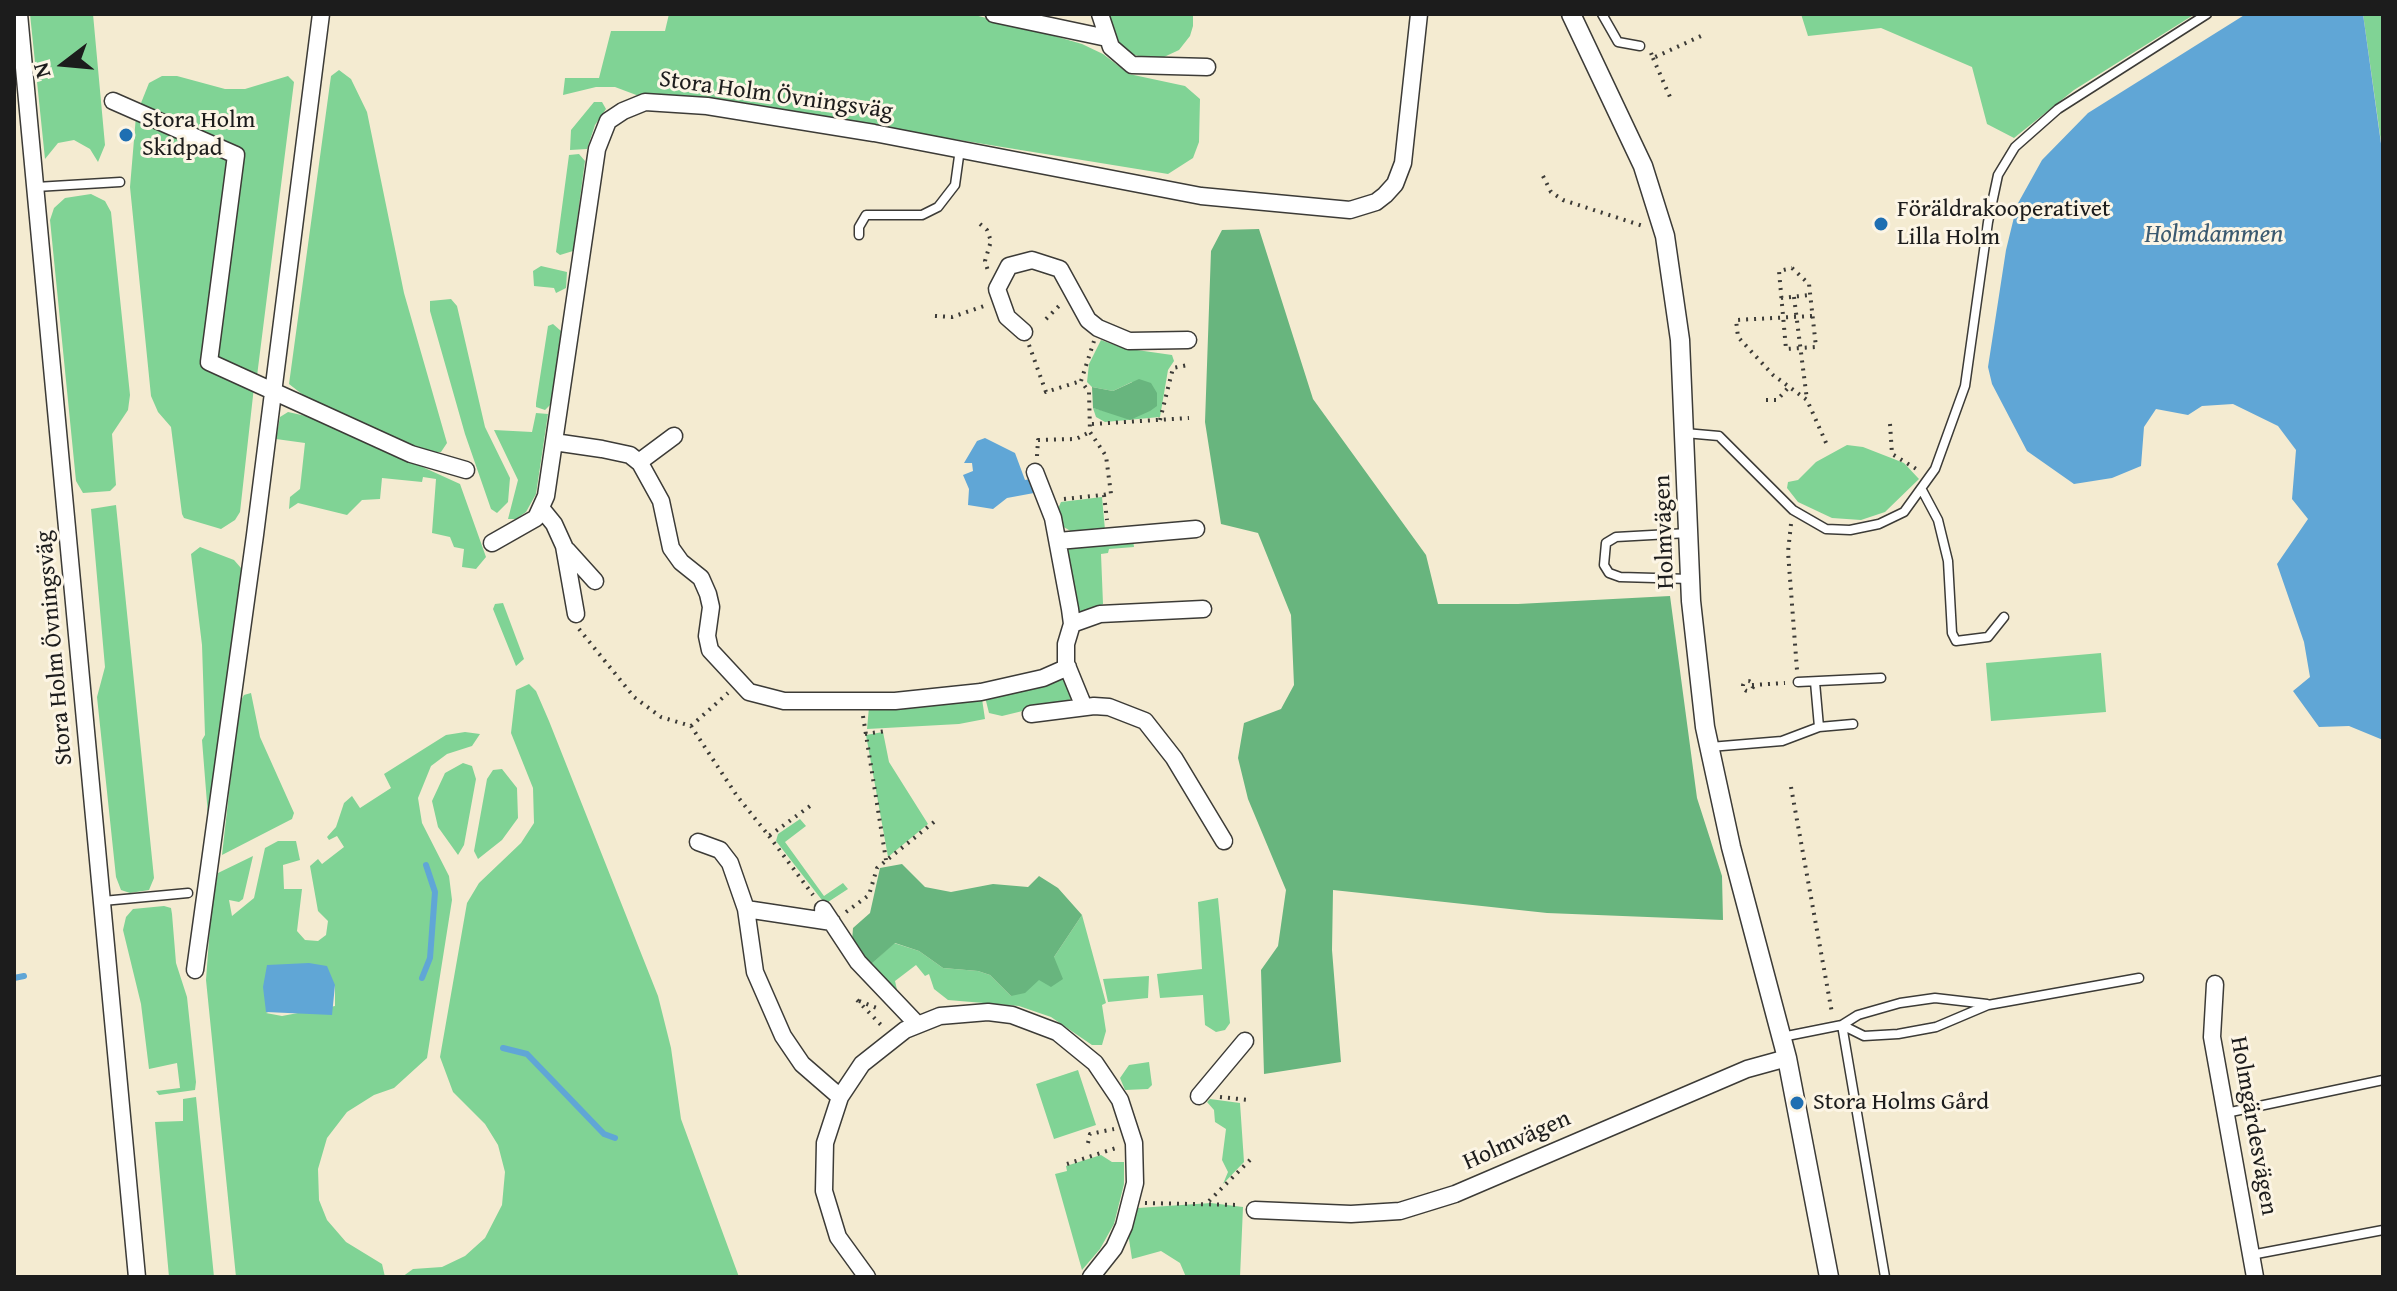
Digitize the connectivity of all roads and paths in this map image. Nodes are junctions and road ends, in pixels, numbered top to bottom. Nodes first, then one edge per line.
1 (19, 14) edge
2 (321, 14) edge
3 (994, 14) edge
4 (1100, 14) edge
5 (1419, 14) edge
6 (1571, 14) edge
7 (1602, 14) edge
8 (2207, 14) edge
9 (1701, 36) dead end
10 (1107, 38) junction
11 (1640, 46) joint
12 (1653, 58) junction
13 (1207, 67) dead end
14 (1670, 97) dead end
15 (113, 101) dead end
16 (960, 149) junction
17 (1543, 176) dead end
18 (120, 182) dead end
19 (36, 187) junction
20 (1661, 222) junction
21 (980, 224) dead end
22 (859, 235) dead end
23 (999, 281) junction
24 (1810, 295) junction
25 (1794, 297) junction
26 (1781, 298) junction
27 (1000, 301) junction
28 (935, 316) dead end
29 (1812, 316) junction
30 (1796, 317) junction
31 (1783, 318) junction
32 (1098, 328) junction
33 (1024, 332) joint
34 (1188, 340) dead end
35 (1800, 348) junction
36 (1188, 365) dead end
37 (1081, 381) junction
38 (1788, 388) junction
39 (273, 391) junction
40 (1766, 400) dead end
41 (1807, 400) junction
42 (1189, 418) dead end
43 (1160, 420) junction
44 (1092, 424) junction
45 (1890, 424) dead end
46 (1090, 432) junction
47 (1685, 433) junction
48 (674, 436) dead end
49 (554, 442) junction
50 (1827, 445) dead end
51 (639, 462) junction
52 (466, 470) dead end
53 (1035, 472) joint
54 (1930, 477) junction
55 (1922, 490) junction
56 (1104, 495) junction
57 (1049, 501) junction
58 (541, 508) junction
59 (1793, 510) junction
60 (1196, 529) dead end
61 (1689, 533) junction
62 (1108, 536) junction
63 (1058, 541) junction
64 (492, 543) dead end
65 (564, 546) junction
66 (1691, 579) junction
67 (595, 581) dead end
68 (1203, 609) dead end
69 (576, 614) joint
70 (2004, 617) dead end
71 (1072, 624) junction
72 (1068, 667) junction
73 (1881, 678) dead end
74 (1798, 682) junction
75 (1815, 682) junction
76 (738, 684) junction
77 (1752, 685) dead end
78 (862, 703) junction
79 (1084, 707) junction
80 (1031, 714) dead end
81 (1853, 724) dead end
82 (691, 726) junction
83 (1819, 727) junction
84 (886, 731) dead end
85 (865, 734) junction
86 (1709, 747) junction
87 (1791, 787) dead end
88 (810, 806) dead end
89 (934, 822) dead end
90 (769, 836) junction
91 (1224, 841) dead end
92 (698, 842) dead end
93 (886, 860) junction
94 (188, 893) dead end
95 (103, 901) junction
96 (746, 909) junction
97 (827, 916) junction
98 (195, 970) dead end
99 (2139, 978) dead end
100 (2215, 984) dead end
101 (857, 1000) dead end
102 (1988, 1005) junction
103 (917, 1024) junction
104 (1838, 1026) junction
105 (893, 1037) junction
106 (1782, 1037) junction
107 (1245, 1041) dead end
108 (1787, 1058) junction
109 (2383, 1080) edge
110 (1199, 1096) joint
111 (840, 1097) junction
112 (1249, 1100) dead end
113 (2226, 1113) junction
114 (1132, 1135) junction
115 (1088, 1143) dead end
116 (1252, 1158) dead end
117 (1067, 1164) dead end
118 (1209, 1202) junction
119 (1131, 1204) junction
120 (1250, 1208) joint
121 (2383, 1230) edge
122 (2251, 1255) junction
123 (137, 1277) edge
124 (867, 1277) edge
125 (1091, 1277) edge
126 (1829, 1277) edge
127 (1885, 1277) edge
128 (2255, 1277) edge

1 - 19 street, Stora Holm Övningsväg
2 - 39 street
3 - 10 street
4 - 10 street
5 - 16 street, Stora Holm Övningsväg
6 - 20 street, Holmvägen
7 - 11 lane
8 - 54 lane
9 - 12 path
10 - 13 street
11 - 12 path
12 - 14 path
15 - 39 street
16 - 22 lane
16 - 49 street, Stora Holm Övningsväg
17 - 20 path
18 - 19 lane
19 - 95 street, Stora Holm Övningsväg
20 - 47 street, Holmvägen
21 - 23 path
23 - 27 street
23 - 32 street
24 - 25 path
24 - 26 path
24 - 29 path
25 - 26 path
25 - 30 path
26 - 31 path
27 - 28 path
27 - 33 street
29 - 30 path
29 - 35 path
30 - 31 path
30 - 35 path
31 - 35 path
31 - 38 path
32 - 34 street
32 - 37 path
33 - 37 path
35 - 41 path
36 - 43 path
37 - 44 path
38 - 40 path
38 - 41 path
39 - 52 street
39 - 98 street
41 - 50 path
42 - 43 path
43 - 44 path
44 - 46 path
45 - 54 path
46 - 53 path
46 - 56 path
47 - 59 lane
47 - 61 street, Holmvägen
48 - 51 street
49 - 51 street
49 - 58 street, Stora Holm Övningsväg
51 - 76 street
53 - 57 street
54 - 55 lane
55 - 59 lane
55 - 70 lane
56 - 57 path
56 - 62 path
57 - 63 street
58 - 64 street
58 - 65 street
59 - 74 path
60 - 62 street
61 - 66 street, Holmvägen
61 - 66 lane
62 - 63 street
63 - 71 street
65 - 67 street
65 - 69 street
66 - 86 street, Holmvägen
68 - 71 street
69 - 82 path
71 - 72 street
72 - 78 street
72 - 79 street
73 - 75 lane
74 - 75 lane
74 - 77 path
75 - 83 lane
76 - 78 street
76 - 82 path
78 - 85 path
79 - 80 street
79 - 91 street
81 - 83 lane
82 - 90 path
83 - 86 lane
84 - 85 path
85 - 93 path
86 - 106 street, Holmvägen
87 - 104 path
88 - 90 path
89 - 93 path
90 - 97 path
92 - 96 street
93 - 97 path
94 - 95 lane
95 - 123 street, Stora Holm Övningsväg
96 - 97 street
96 - 111 street
97 - 103 street
99 - 102 lane
100 - 113 street, Holmgärdesvägen
101 - 105 path
102 - 104 lane
102 - 104 lane
103 - 105 street
103 - 114 street
104 - 106 lane
104 - 127 lane
105 - 111 street
106 - 108 street, Holmvägen
107 - 110 street
108 - 120 street, Holmvägen
108 - 126 street, Holmvägen
109 - 113 lane
110 - 112 path
111 - 124 street
113 - 122 street, Holmgärdesvägen
114 - 115 path
114 - 117 path
114 - 119 street
116 - 118 path
118 - 119 path
118 - 120 path
119 - 125 street
121 - 122 lane
122 - 128 street, Holmgärdesvägen

